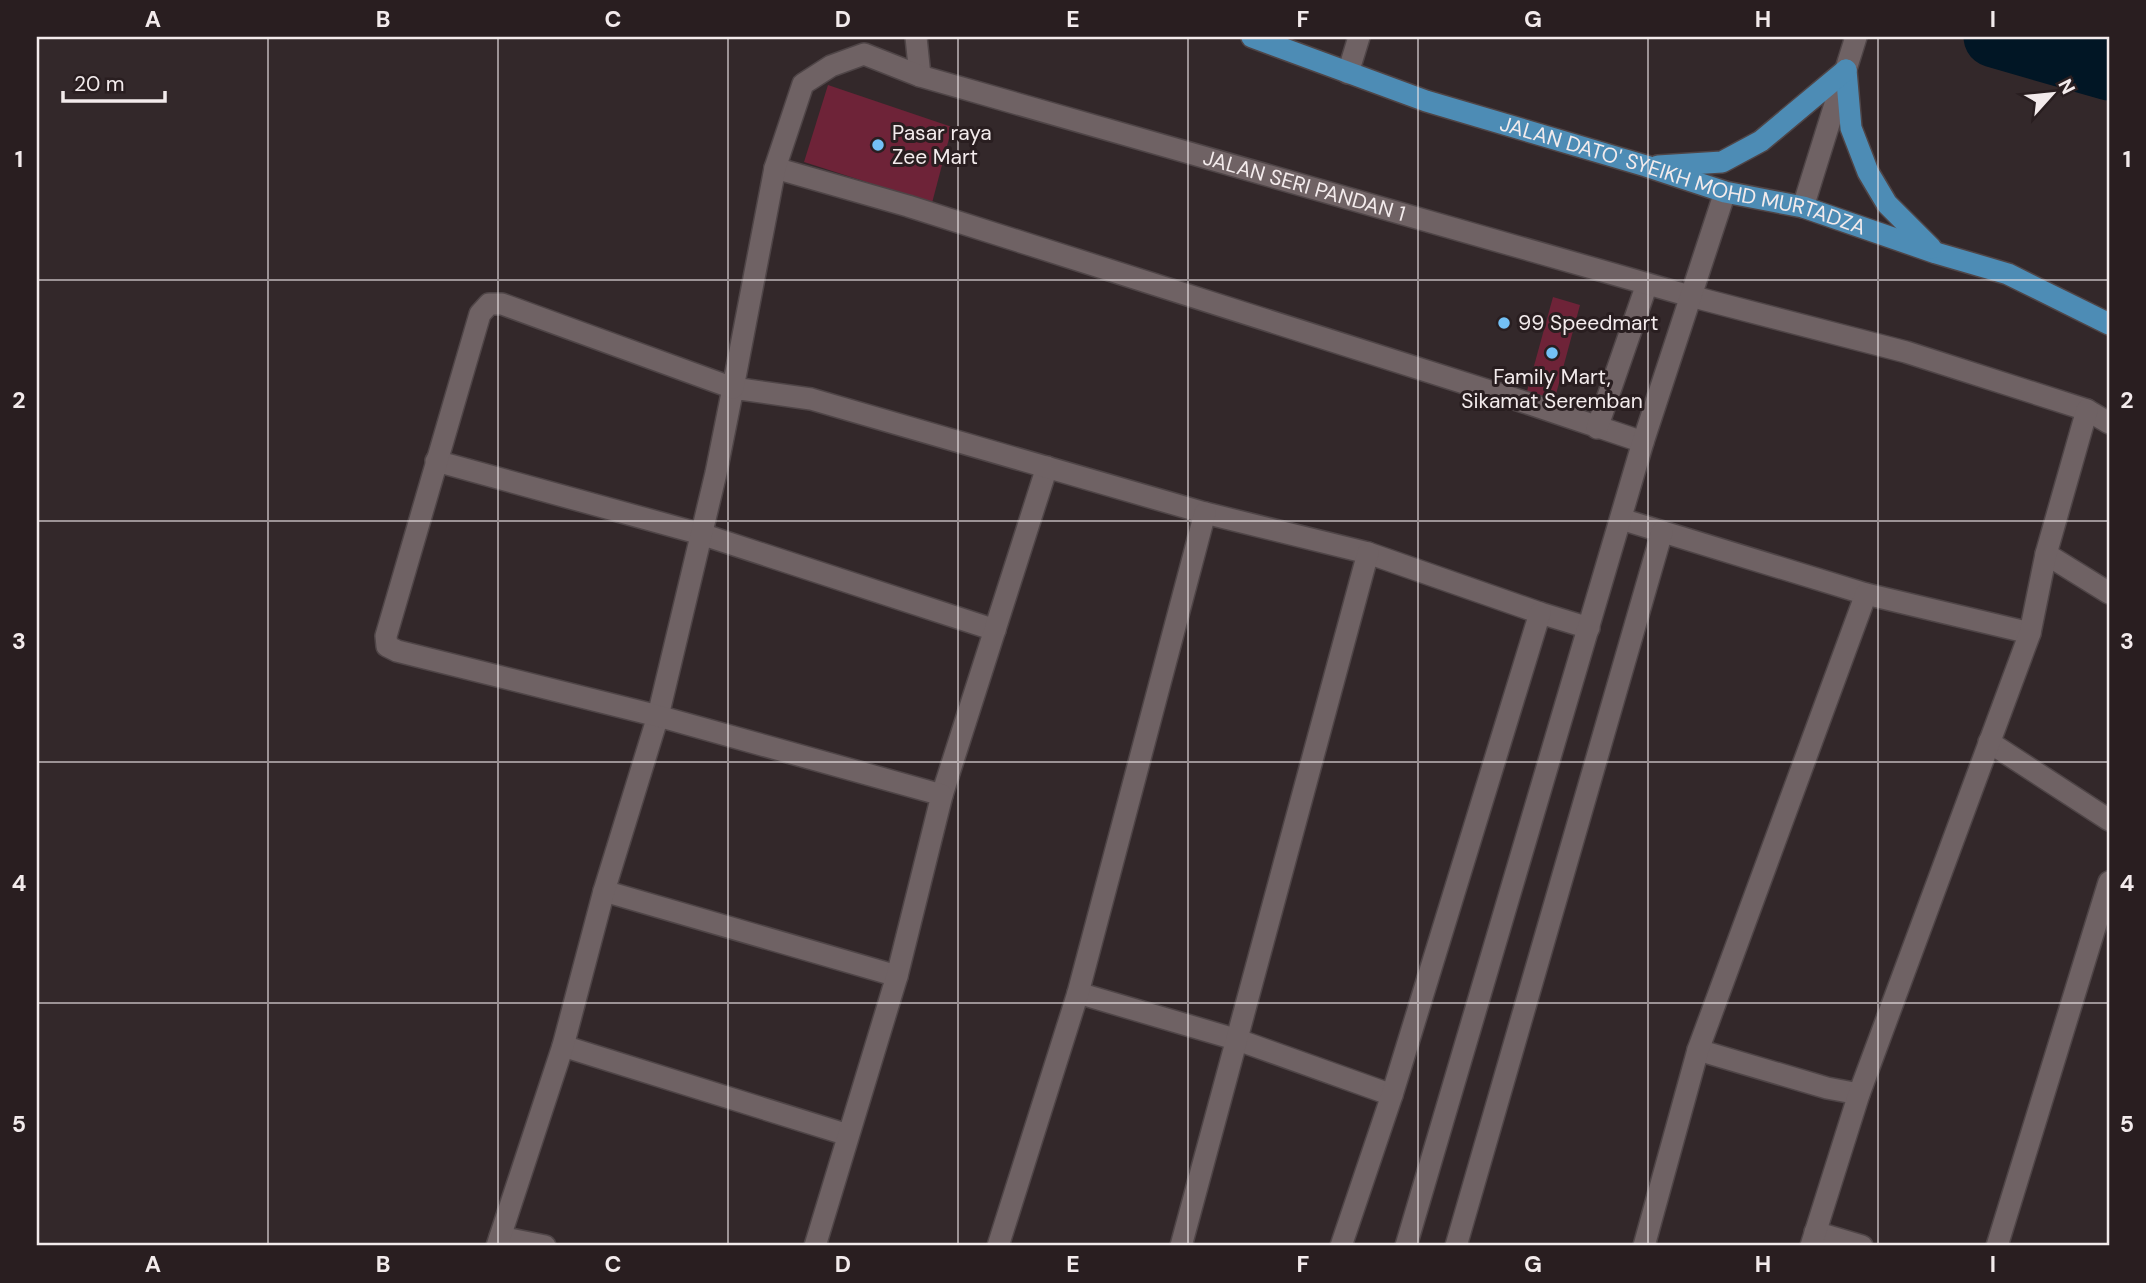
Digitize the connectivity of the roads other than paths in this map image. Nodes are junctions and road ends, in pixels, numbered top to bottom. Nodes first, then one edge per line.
1 (916, 37) edge
2 (1252, 37) edge
3 (1359, 37) edge
4 (1856, 37) edge
5 (1846, 70) junction
6 (1348, 73) junction
7 (920, 76) junction
8 (1646, 166) junction
9 (775, 168) junction
10 (1725, 192) junction
11 (1803, 207) junction
12 (1936, 253) junction
13 (1647, 284) junction
14 (1690, 296) junction
15 (2109, 324) edge
16 (733, 388) junction
17 (2087, 410) junction
18 (2109, 423) edge
19 (1597, 428) junction
20 (1643, 442) junction
21 (436, 461) junction
22 (1047, 467) junction
23 (1205, 513) junction
24 (1620, 519) junction
25 (1662, 532) junction
26 (701, 534) junction
27 (1368, 553) junction
28 (2046, 554) junction
29 (2109, 593) edge
30 (1866, 594) junction
31 (1540, 613) junction
32 (1589, 628) junction
33 (995, 630) junction
34 (2030, 633) junction
35 (658, 716) junction
36 (1989, 742) junction
37 (942, 795) junction
38 (2109, 820) edge
39 (2109, 882) edge
40 (604, 891) junction
41 (897, 976) junction
42 (1078, 993) junction
43 (1238, 1040) junction
44 (563, 1046) junction
45 (1698, 1050) junction
46 (1859, 1094) junction
47 (1392, 1095) junction
48 (848, 1135) junction
49 (1813, 1239) edge
50 (498, 1242) edge
51 (545, 1246) edge
52 (815, 1246) edge
53 (998, 1246) edge
54 (1181, 1246) edge
55 (1341, 1246) edge
56 (1406, 1246) edge
57 (1456, 1246) edge
58 (1644, 1246) edge
59 (1862, 1246) edge
60 (1997, 1246) edge

1 - 7 street
2 - 6 main road, JALAN DATO' SYEIKH MOHD MURTADZA
3 - 6 street
4 - 5 street
5 - 8 main road
5 - 11 street
5 - 12 main road
6 - 8 main road, JALAN DATO' SYEIKH MOHD MURTADZA
7 - 9 street, JALAN SERI PANDAN 1
7 - 13 street, JALAN SERI PANDAN 1
8 - 10 main road, JALAN DATO' SYEIKH MOHD MURTADZA
9 - 16 street, JALAN SERI PANDAN 1
9 - 19 street
10 - 11 main road, JALAN DATO' SYEIKH MOHD MURTADZA
10 - 14 street
11 - 12 main road, JALAN DATO' SYEIKH MOHD MURTADZA
12 - 15 main road, JALAN DATO' SYEIKH MOHD MURTADZA
13 - 14 street, JALAN SERI PANDAN 1
13 - 19 street
14 - 17 street, JALAN SERI PANDAN 1
14 - 20 street
16 - 21 street
16 - 22 street
16 - 26 street, JALAN SERI PANDAN 1
17 - 18 street, JALAN SERI PANDAN 1
17 - 28 street
19 - 20 street
20 - 24 street
21 - 26 street
21 - 35 street
22 - 23 street
22 - 33 street
23 - 27 street
23 - 42 street
24 - 25 street
24 - 32 street
25 - 30 street
25 - 57 street
26 - 33 street
26 - 35 street, JALAN SERI PANDAN 1
27 - 31 street
27 - 43 street
28 - 29 street
28 - 34 street
30 - 34 street
30 - 45 street
31 - 32 street
31 - 47 street
32 - 56 street
33 - 37 street
34 - 36 street
35 - 37 street
35 - 40 street, JALAN SERI PANDAN 1
36 - 38 street
36 - 46 street
37 - 41 street
39 - 60 street
40 - 41 street
40 - 44 street, JALAN SERI PANDAN 1
41 - 48 street
42 - 43 street
42 - 53 street
43 - 47 street
43 - 54 street
44 - 48 street
44 - 50 street, JALAN SERI PANDAN 1
45 - 46 street
45 - 58 street
46 - 49 street
47 - 55 street
48 - 52 street
49 - 59 street
50 - 51 street

